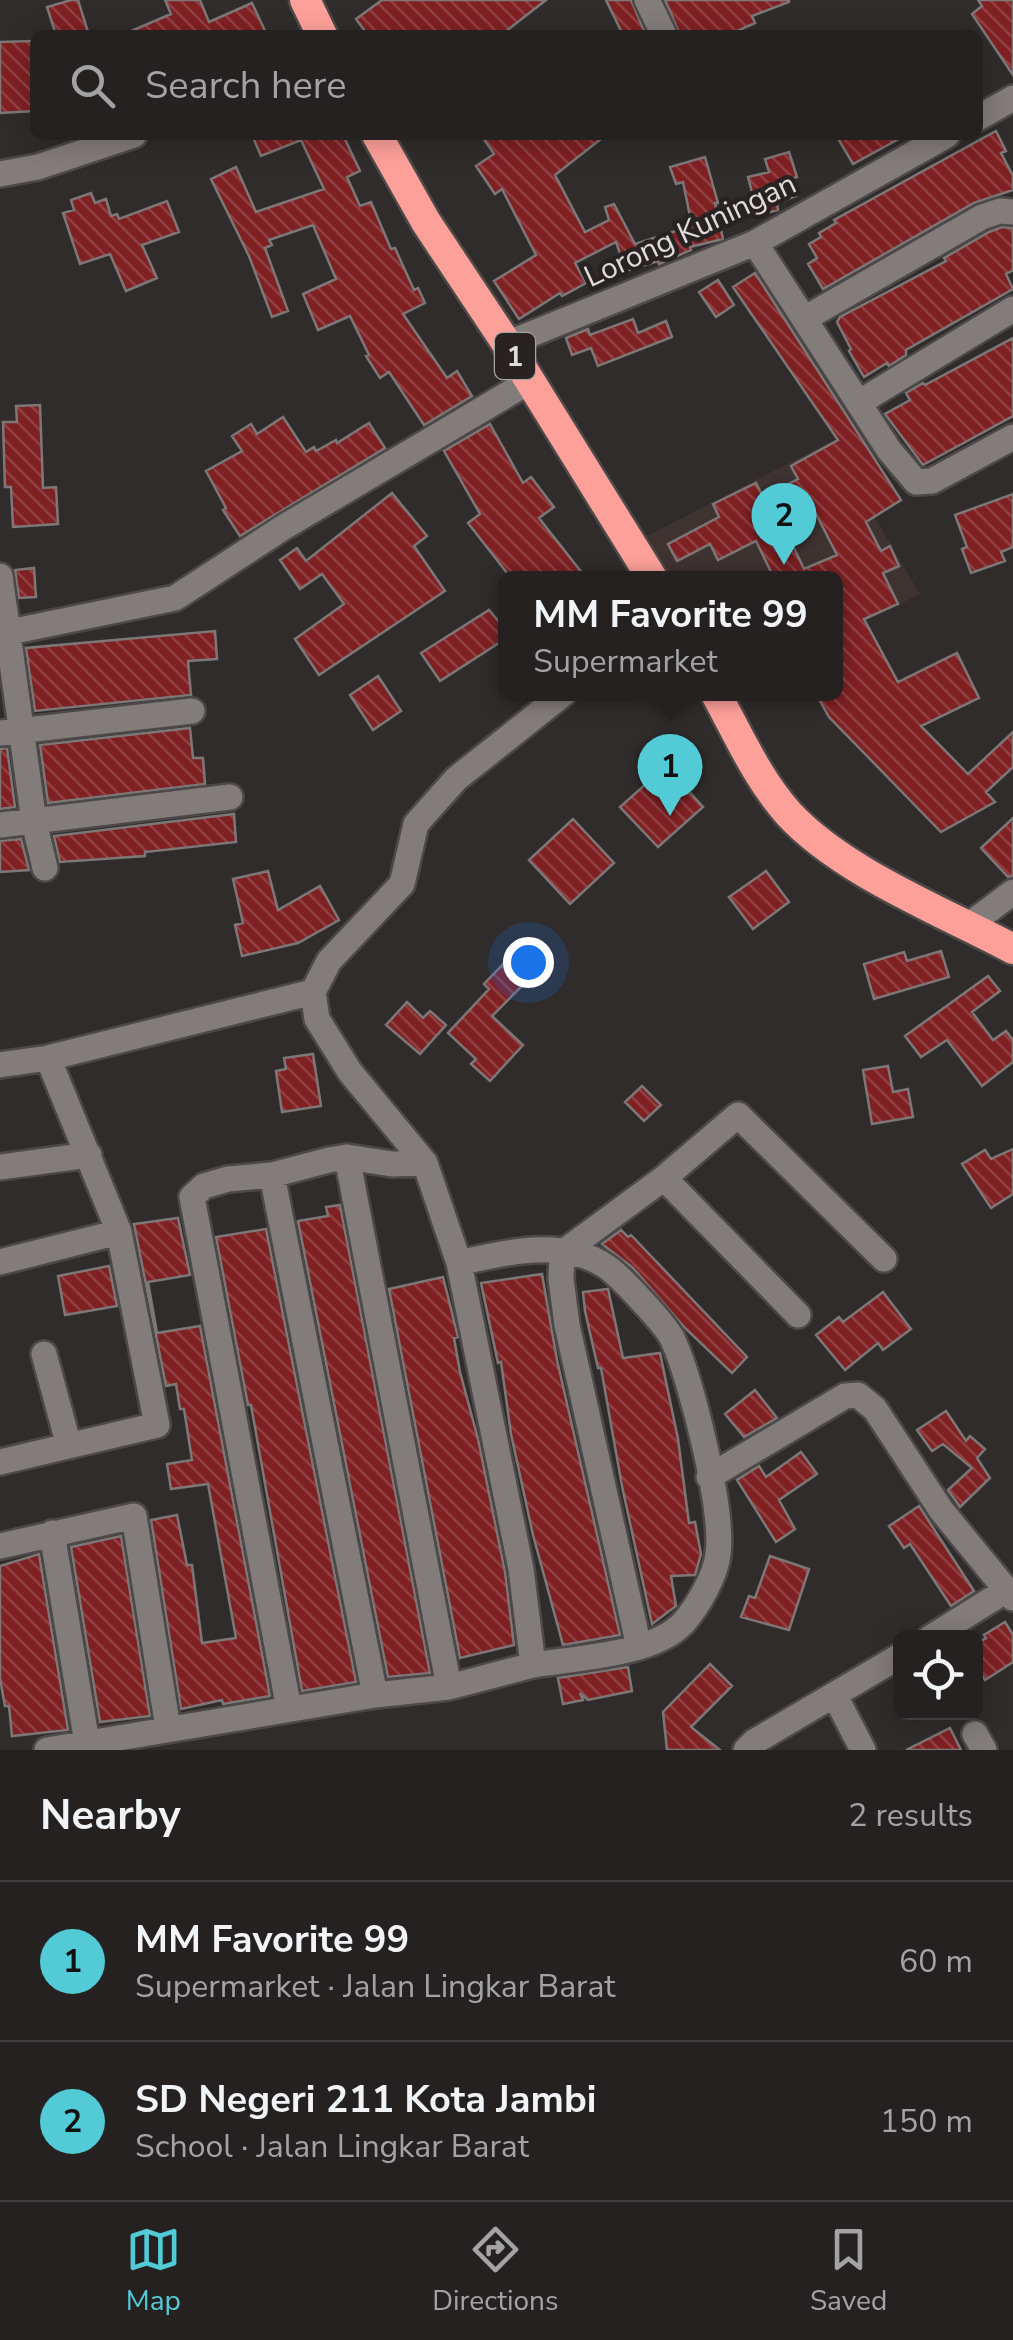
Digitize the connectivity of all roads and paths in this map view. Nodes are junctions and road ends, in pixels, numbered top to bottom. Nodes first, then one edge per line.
1 (305, 0) edge
2 (647, 0) edge
3 (320, 30) edge
4 (662, 30) edge
5 (1013, 98) edge
6 (983, 115) edge
7 (119, 140) edge
8 (380, 140) edge
9 (938, 140) edge
10 (0, 174) edge
11 (1013, 212) edge
12 (755, 243) junction
13 (1013, 308) edge
14 (804, 319) junction
15 (507, 344) junction
16 (530, 381) junction
17 (860, 402) junction
18 (1013, 436) edge
19 (648, 571) edge
20 (0, 576) edge
21 (4, 634) edge
22 (554, 701) edge
23 (720, 701) edge
24 (192, 711) dead end
25 (10, 732) edge
26 (230, 796) dead end
27 (34, 822) junction
28 (0, 825) edge
29 (45, 868) dead end
30 (1013, 892) edge
31 (969, 925) junction
32 (1013, 949) edge
33 (312, 992) junction
34 (48, 1058) junction
35 (0, 1065) edge
36 (88, 1155) junction
37 (347, 1157) junction
38 (424, 1163) junction
39 (0, 1167) edge
40 (272, 1175) junction
41 (664, 1178) junction
42 (119, 1232) junction
43 (562, 1253) junction
44 (884, 1259) dead end
45 (0, 1262) edge
46 (459, 1263) junction
47 (798, 1315) dead end
48 (44, 1354) dead end
49 (70, 1446) junction
50 (0, 1462) edge
51 (709, 1477) junction
52 (52, 1532) junction
53 (0, 1546) edge
54 (1009, 1595) edge
55 (945, 1630) edge
56 (639, 1647) junction
57 (893, 1660) edge
58 (532, 1665) junction
59 (449, 1687) junction
60 (375, 1695) junction
61 (836, 1696) junction
62 (289, 1709) junction
63 (168, 1728) junction
64 (87, 1743) junction
65 (48, 1750) edge
66 (746, 1750) edge
67 (863, 1750) edge

1 - 3 highway
2 - 4 street
5 - 6 street
7 - 10 street
8 - 15 highway, 1
9 - 12 street, Lorong Kuningan
11 - 14 street
12 - 14 street
12 - 15 street, Lorong Kuningan
13 - 17 street
14 - 17 street
15 - 16 highway, 1
16 - 19 highway, 1
16 - 21 street
17 - 18 street
20 - 21 street
21 - 25 street
22 - 33 street
23 - 31 highway
24 - 25 street
25 - 27 street
26 - 27 street
27 - 28 street
27 - 29 street
30 - 31 street
31 - 32 highway
33 - 34 street
33 - 38 street
34 - 35 street
34 - 36 street
36 - 39 street
36 - 42 street
37 - 38 street
37 - 40 street
37 - 59 street
38 - 46 street
40 - 60 street
40 - 62 street
41 - 43 street
41 - 44 street
41 - 47 street
42 - 45 street
42 - 49 street
43 - 46 street
43 - 51 street
43 - 56 street
46 - 58 street
48 - 49 street
49 - 50 street
51 - 54 street
51 - 56 street
52 - 53 street
52 - 63 street
52 - 64 street
54 - 55 street
56 - 58 street
57 - 61 street
58 - 59 street
59 - 60 street
60 - 62 street
61 - 66 street
61 - 67 street
62 - 63 street
63 - 64 street
64 - 65 street

